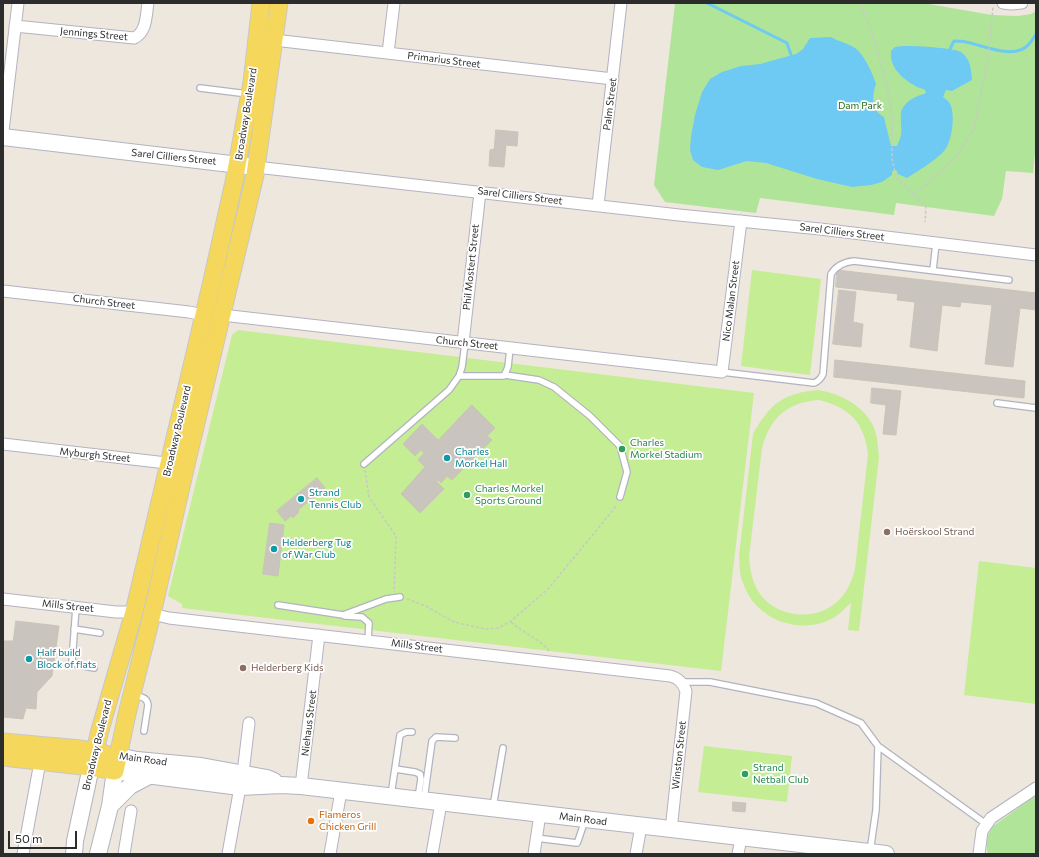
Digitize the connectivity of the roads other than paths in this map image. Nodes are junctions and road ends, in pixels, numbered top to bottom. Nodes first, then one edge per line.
1 (18, 3) edge
2 (148, 3) edge
3 (262, 3) edge
4 (279, 3) edge
5 (394, 3) edge
6 (621, 3) edge
7 (1003, 3) edge
8 (1022, 3) edge
9 (15, 26) junction
10 (274, 40) junction
11 (388, 53) junction
12 (613, 79) junction
13 (200, 88) dead end
14 (250, 94) junction
15 (3, 131) edge
16 (3, 137) edge
17 (238, 164) junction
18 (256, 167) junction
19 (480, 192) junction
20 (598, 205) junction
21 (741, 221) junction
22 (936, 243) junction
23 (1036, 255) edge
24 (933, 270) junction
25 (1009, 280) dead end
26 (3, 291) edge
27 (204, 315) junction
28 (222, 315) junction
29 (464, 343) junction
30 (510, 348) junction
31 (717, 372) junction
32 (505, 375) junction
33 (459, 376) junction
34 (997, 403) dead end
35 (1036, 408) edge
36 (3, 444) edge
37 (170, 463) junction
38 (364, 464) road end
39 (186, 465) junction
40 (620, 497) road end
41 (400, 597) road end
42 (3, 599) edge
43 (278, 604) dead end
44 (76, 607) junction
45 (134, 612) junction
46 (152, 614) junction
47 (343, 615) junction
48 (74, 630) junction
49 (100, 633) dead end
50 (319, 635) junction
51 (368, 641) junction
52 (94, 668) dead end
53 (681, 682) junction
54 (132, 694) junction
55 (249, 723) dead end
56 (144, 731) dead end
57 (412, 732) dead end
58 (455, 738) dead end
59 (3, 742) edge
60 (878, 746) junction
61 (502, 748) dead end
62 (3, 758) edge
63 (93, 759) junction
64 (40, 762) junction
65 (117, 764) junction
66 (395, 769) junction
67 (149, 776) junction
68 (241, 780) junction
69 (301, 786) junction
70 (1036, 788) edge
71 (341, 791) junction
72 (390, 797) junction
73 (420, 801) junction
74 (441, 803) junction
75 (110, 806) junction
76 (493, 809) junction
77 (131, 811) dead end
78 (540, 814) junction
79 (585, 820) junction
80 (986, 824) junction
81 (641, 826) junction
82 (671, 830) junction
83 (536, 838) junction
84 (741, 838) junction
85 (840, 851) edge
86 (870, 852) junction
87 (23, 854) edge
88 (74, 854) edge
89 (98, 854) edge
90 (124, 854) edge
91 (228, 854) edge
92 (330, 854) edge
93 (432, 854) edge
94 (534, 854) edge
95 (636, 854) edge
96 (738, 854) edge
97 (886, 854) edge
98 (979, 854) edge

1 - 9 street
2 - 9 street, Jennings Street
3 - 14 main road, Broadway Boulevard
4 - 10 main road, Broadway Boulevard
5 - 11 street
6 - 12 street, Palm Street
7 - 8 street
9 - 15 street
10 - 11 street, Primarius Street
10 - 18 main road, Broadway Boulevard
11 - 12 street, Primarius Street
12 - 20 street, Palm Street
13 - 14 lane
14 - 17 main road, Broadway Boulevard
16 - 17 main road, Sarel Cilliers Street
17 - 18 main road, Sarel Cilliers Street
17 - 27 main road, Broadway Boulevard
18 - 19 street, Sarel Cilliers Street
18 - 28 main road, Broadway Boulevard
19 - 20 street, Sarel Cilliers Street
19 - 29 street, Phil Mostert Street
20 - 21 street, Sarel Cilliers Street
21 - 22 street, Sarel Cilliers Street
21 - 31 street, Nico Malan Street
22 - 23 street, Sarel Cilliers Street
22 - 24 lane
24 - 25 lane
24 - 31 lane
26 - 27 street, Church Street
27 - 37 main road, Broadway Boulevard
28 - 29 street, Church Street
28 - 39 main road, Broadway Boulevard
29 - 30 street, Church Street
29 - 33 lane
30 - 31 street, Church Street
30 - 32 lane
32 - 33 lane
32 - 40 lane
33 - 38 lane
34 - 35 lane
36 - 37 street, Myburgh Street
37 - 39 street, Myburgh Street
37 - 45 main road, Broadway Boulevard
39 - 46 main road, Broadway Boulevard
41 - 47 lane
42 - 44 street, Mills Street
43 - 47 lane
44 - 45 street, Mills Street
44 - 48 lane
45 - 63 main road, Broadway Boulevard
46 - 50 street, Mills Street
46 - 54 main road, Broadway Boulevard
47 - 51 lane
48 - 49 lane
48 - 52 lane
50 - 51 street, Mills Street
50 - 69 street, Niehaus Street
51 - 53 street, Mills Street
53 - 60 lane
53 - 82 street, Winston Street
54 - 56 lane
54 - 65 main road, Broadway Boulevard
55 - 68 street
57 - 66 lane
58 - 73 lane
59 - 63 main road, Main Road
60 - 80 lane
60 - 86 lane
61 - 76 lane
62 - 64 main road, Main Road
63 - 64 main road, Main Road
63 - 65 main road, Main Road
63 - 88 main road, Broadway Boulevard
64 - 87 street
65 - 67 main road, Main Road
65 - 68 main road, Main Road
65 - 75 main road, Broadway Boulevard
66 - 72 lane
66 - 73 lane
67 - 68 main road, Main Road
67 - 75 main road
68 - 69 main road, Main Road
68 - 91 street
69 - 71 main road, Main Road
70 - 80 street
71 - 72 main road, Main Road
71 - 92 street
72 - 73 main road, Main Road
73 - 74 main road, Main Road
74 - 76 main road, Main Road
74 - 93 street
75 - 89 main road, Broadway Boulevard
76 - 78 main road, Main Road
77 - 90 street
78 - 79 main road, Main Road
78 - 83 street
79 - 81 main road, Main Road
79 - 83 lane
80 - 98 street
81 - 82 main road, Main Road
81 - 95 street
82 - 84 main road, Main Road
83 - 94 street
84 - 85 main road, Main Road
84 - 96 street
85 - 86 main road, Main Road
86 - 97 main road, Main Road

